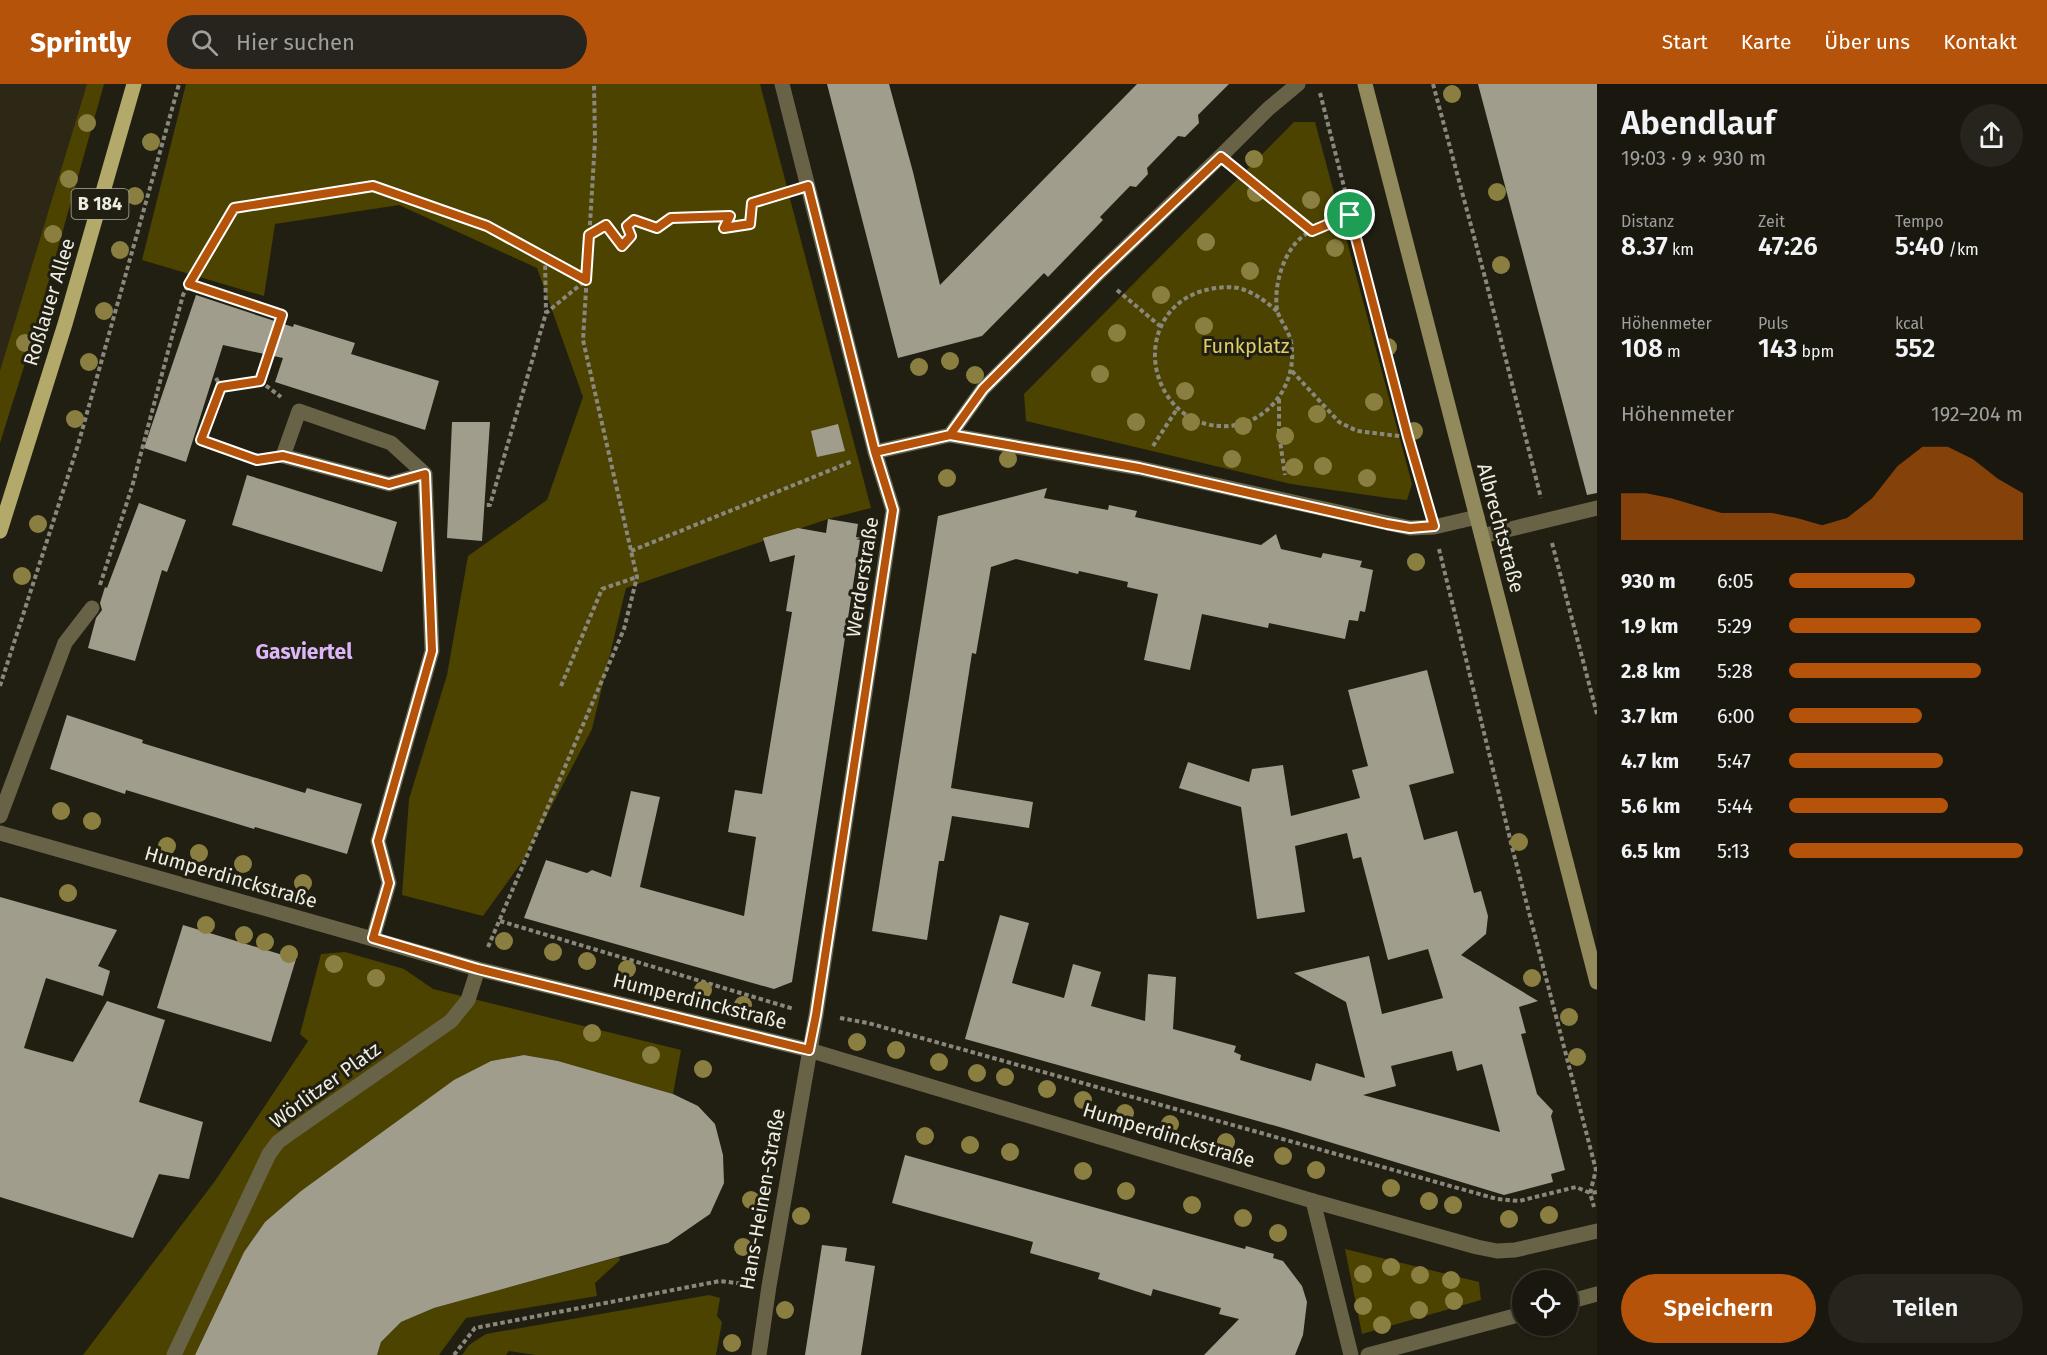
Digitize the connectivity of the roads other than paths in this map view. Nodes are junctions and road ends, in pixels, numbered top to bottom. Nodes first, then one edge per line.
1 (134, 84) edge
2 (782, 84) edge
3 (1298, 84) edge
4 (1365, 84) edge
5 (950, 435) junction
6 (875, 452) junction
7 (425, 474) junction
8 (1597, 508) edge
9 (1477, 517) junction
10 (0, 531) edge
11 (1482, 536) junction
12 (92, 608) road end
13 (0, 816) edge
14 (0, 833) edge
15 (373, 938) junction
16 (478, 969) junction
17 (1597, 982) edge
18 (809, 1050) junction
19 (1313, 1201) junction
20 (1597, 1231) edge
21 (1597, 1294) edge
22 (1578, 1299) edge
23 (1512, 1317) edge
24 (174, 1355) edge
25 (759, 1355) edge
26 (1352, 1355) edge
27 (1368, 1355) edge

1 - 10 main road, Roßlauer Allee / B 184
2 - 6 street, Werderstraße
3 - 5 street
4 - 9 main road, Albrechtstraße
5 - 6 street
5 - 9 street
6 - 18 street, Werderstraße
7 - 7 street
7 - 15 street
8 - 11 street
9 - 11 main road, Albrechtstraße
11 - 17 main road, Albrechtstraße
12 - 13 street
14 - 15 street, Humperdinckstraße
15 - 16 street, Humperdinckstraße
16 - 18 street, Humperdinckstraße
16 - 24 street, Wörlitzer Platz
18 - 19 street, Humperdinckstraße
18 - 25 street, Hans-Heinen-Straße
19 - 20 street, Humperdinckstraße
19 - 26 street
21 - 22 street
23 - 27 street

